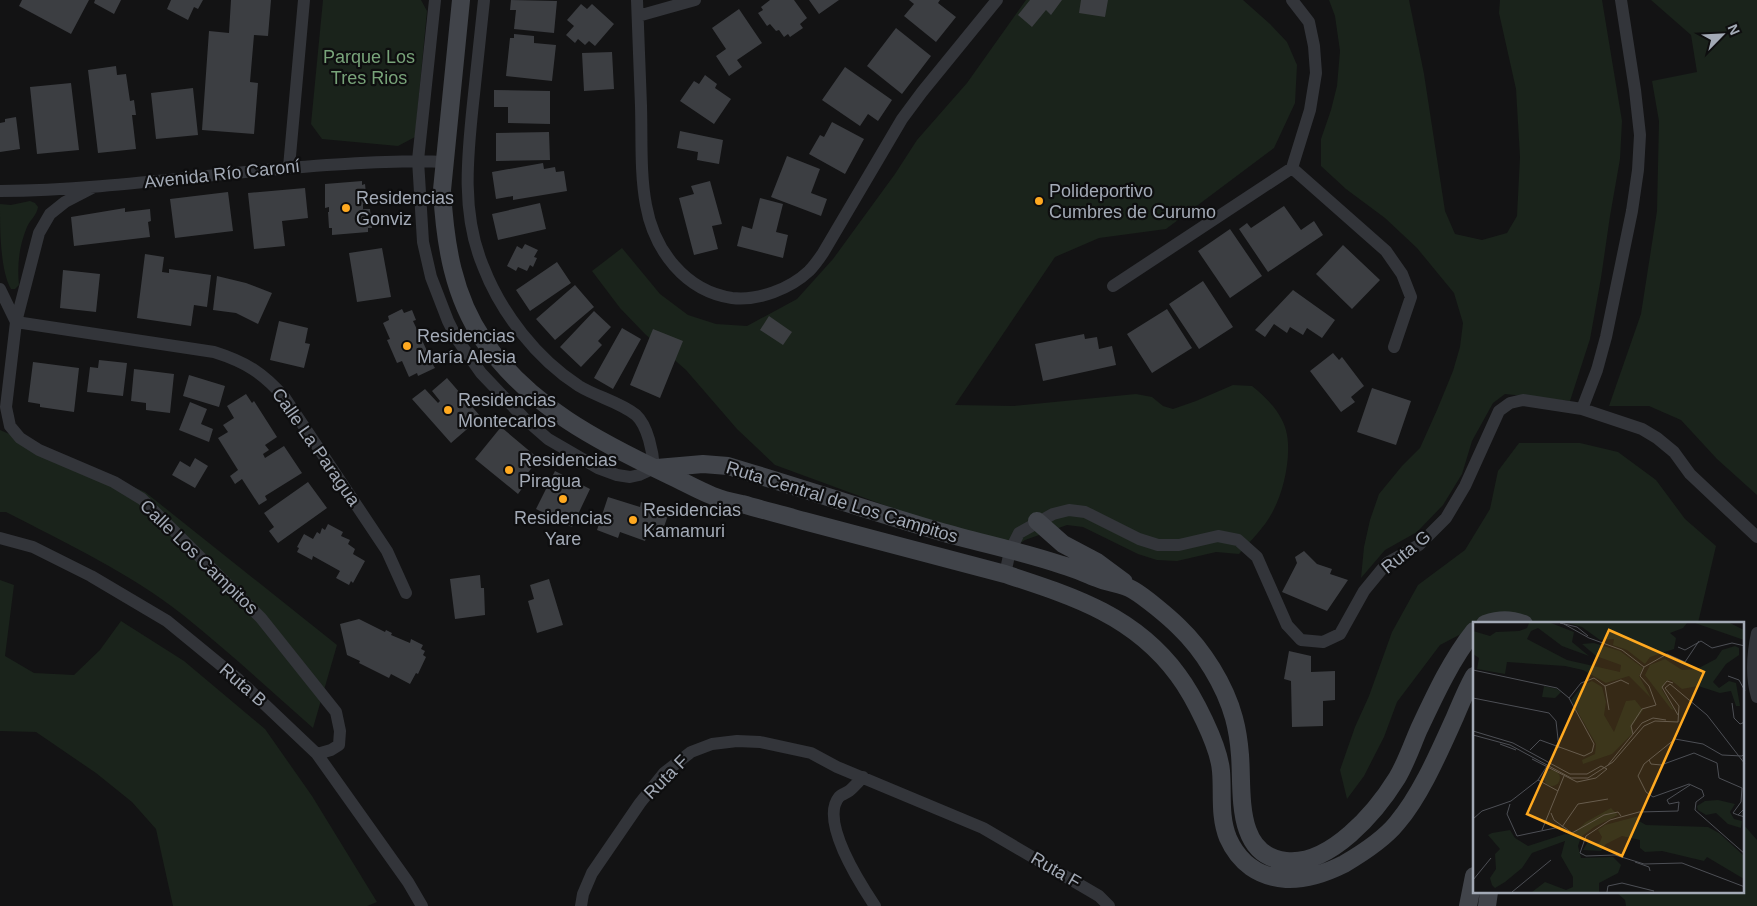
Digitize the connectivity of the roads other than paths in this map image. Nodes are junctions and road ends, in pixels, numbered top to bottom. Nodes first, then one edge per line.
1 (304, 0) edge
2 (435, 0) edge
3 (461, 0) edge
4 (484, 0) edge
5 (637, 0) edge
6 (695, 0) edge
7 (997, 0) edge
8 (1292, 0) edge
9 (1621, 0) edge
10 (638, 16) junction
11 (418, 160) junction
12 (444, 162) junction
13 (289, 167) junction
14 (1292, 168) junction
15 (94, 187) junction
16 (0, 191) edge
17 (1113, 286) dead end
18 (0, 288) edge
19 (16, 322) junction
20 (1394, 347) dead end
21 (1582, 409) junction
22 (654, 468) junction
23 (1037, 522) junction
24 (1757, 537) edge
25 (0, 538) edge
26 (1010, 551) junction
27 (1005, 574) junction
28 (1132, 590) junction
29 (406, 593) dead end
30 (1491, 622) edge
31 (1518, 622) edge
32 (1473, 632) edge
33 (1757, 633) edge
34 (1473, 678) edge
35 (1757, 696) edge
36 (318, 754) junction
37 (863, 778) junction
38 (1473, 881) edge
39 (422, 906) edge
40 (581, 906) edge
41 (875, 906) edge
42 (1109, 906) edge
43 (1468, 906) edge

1 - 13 street
2 - 11 street
3 - 12 main road
4 - 22 street
5 - 10 street
6 - 10 street
7 - 10 street
8 - 14 street
9 - 21 street
11 - 12 street, Avenida Río Caroní
11 - 13 street, Avenida Río Caroní
11 - 22 street
12 - 22 main road
13 - 15 street, Avenida Río Caroní
14 - 17 street
14 - 20 street
15 - 16 street, Avenida Río Caroní
15 - 19 street, Calle Los Campitos
18 - 19 street
19 - 29 street, Calle La Paragua
19 - 36 street, Calle Los Campitos
21 - 23 street, Ruta G
21 - 24 street, Ruta G
22 - 26 main road, Ruta Central de Los Campitos
22 - 27 main road, Ruta Central de Los Campitos
23 - 26 street, Ruta G
23 - 28 main road
25 - 36 street, Ruta B
26 - 27 street, Ruta G
26 - 28 main road, Ruta Central de Los Campitos
27 - 34 main road, Ruta Central de Los Campitos
28 - 32 main road, Ruta Central de Los Campitos
30 - 31 main road
33 - 35 street
36 - 39 street, Ruta B
37 - 40 street, Ruta F
37 - 41 street
37 - 42 street, Ruta F
38 - 43 main road

